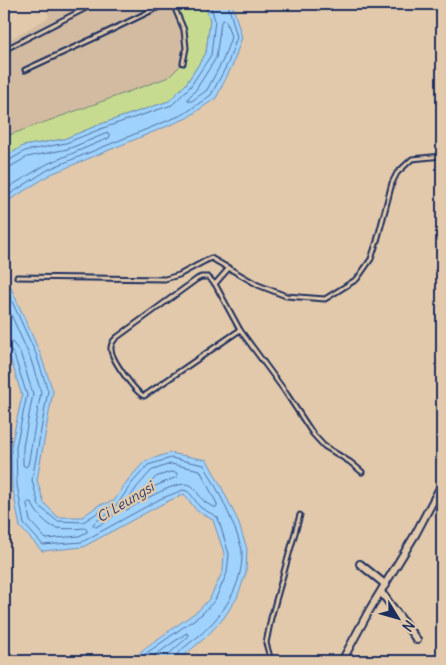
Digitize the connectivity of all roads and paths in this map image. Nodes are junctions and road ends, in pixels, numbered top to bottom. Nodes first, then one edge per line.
1 (94, 4) edge
2 (165, 4) edge
3 (172, 4) edge
4 (4, 50) edge
5 (183, 63) dead end
6 (25, 70) dead end
7 (442, 156) edge
8 (229, 268) junction
9 (17, 277) dead end
10 (215, 284) junction
11 (240, 330) junction
12 (362, 472) dead end
13 (441, 489) edge
14 (300, 515) dead end
15 (360, 564) dead end
16 (386, 585) junction
17 (381, 592) junction
18 (417, 640) dead end
19 (271, 661) edge
20 (342, 661) edge

1 - 4 lane
2 - 6 lane
3 - 5 lane
7 - 8 lane
8 - 9 lane
8 - 10 lane
10 - 11 lane
10 - 11 lane
11 - 12 lane
13 - 16 street
14 - 19 lane
15 - 16 street
16 - 17 street
17 - 18 street
17 - 20 street

